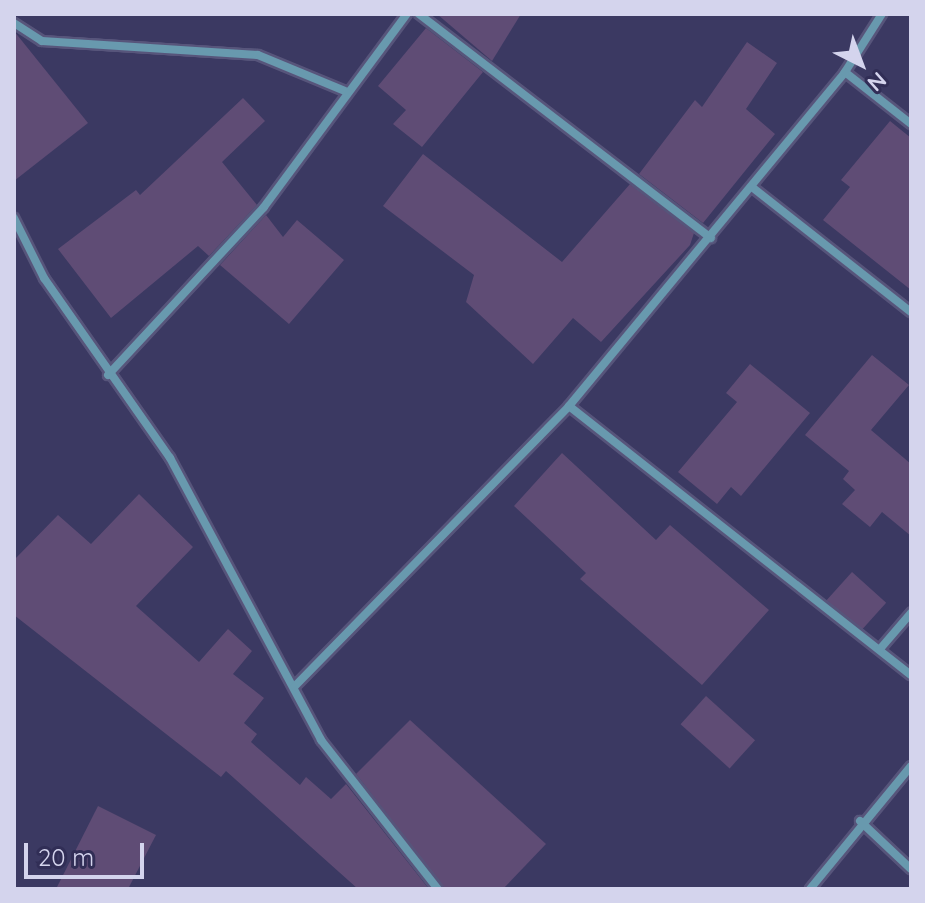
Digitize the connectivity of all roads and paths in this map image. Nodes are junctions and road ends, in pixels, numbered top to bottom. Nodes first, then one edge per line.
1 (407, 14) edge
2 (419, 14) edge
3 (882, 14) edge
4 (14, 23) edge
5 (845, 72) junction
6 (345, 91) junction
7 (911, 124) edge
8 (752, 187) junction
9 (14, 218) edge
10 (711, 238) junction
11 (911, 312) edge
12 (108, 375) junction
13 (569, 406) junction
14 (911, 613) edge
15 (880, 649) junction
16 (911, 675) edge
17 (295, 686) junction
18 (911, 766) edge
19 (860, 821) junction
20 (911, 869) edge
21 (438, 889) edge
22 (810, 889) edge

1 - 6 street
2 - 10 street
3 - 5 street
4 - 6 street
5 - 7 street
5 - 8 street
6 - 12 street
8 - 10 street
8 - 11 street
9 - 12 street
10 - 13 street
12 - 17 street
13 - 15 street
13 - 17 street
14 - 15 street
15 - 16 street
17 - 21 street
18 - 19 street
19 - 20 street
19 - 22 street

